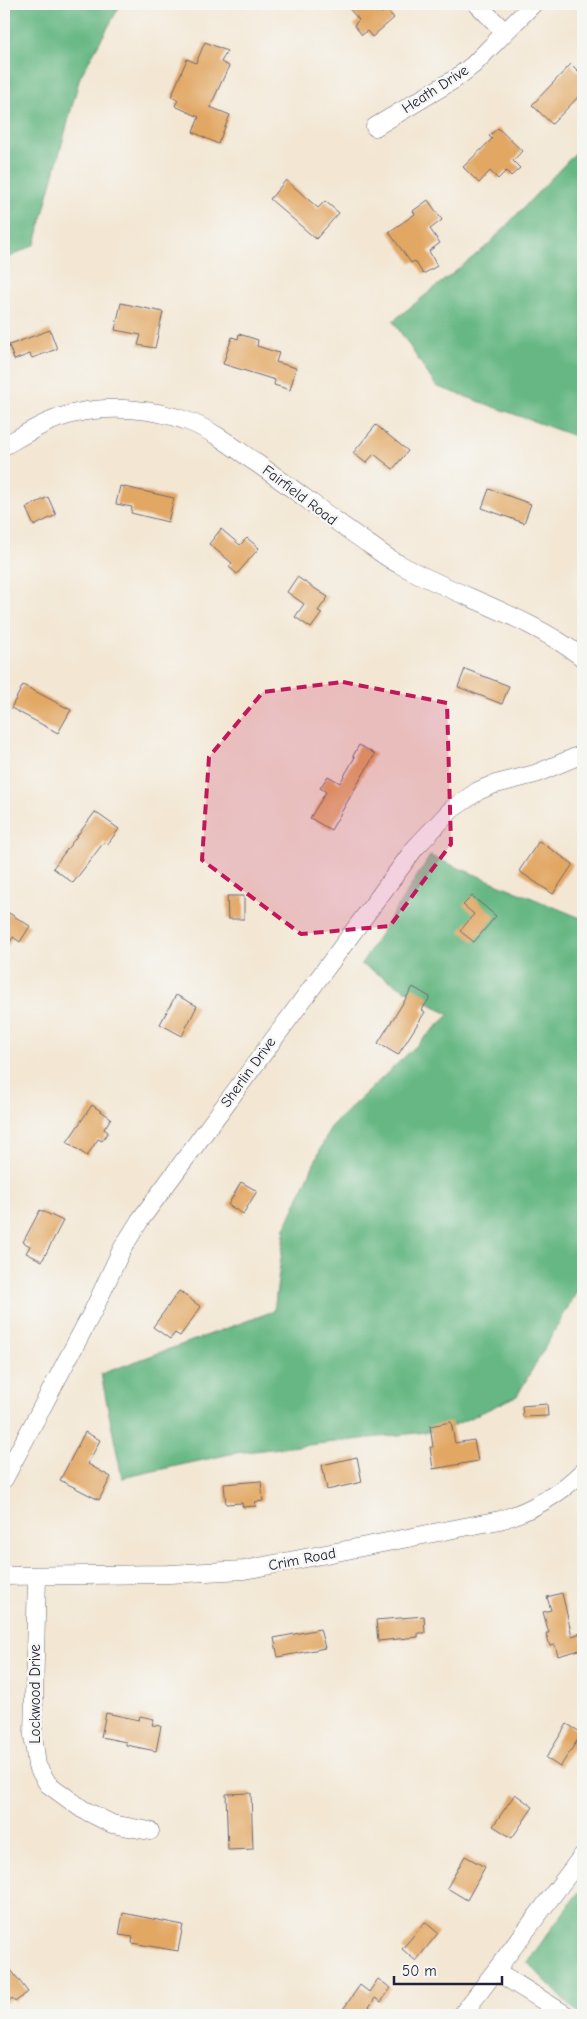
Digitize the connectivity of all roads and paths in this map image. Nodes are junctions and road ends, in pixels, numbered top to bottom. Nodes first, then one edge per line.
1 (477, 4) edge
2 (533, 4) edge
3 (505, 32) junction
4 (376, 127) dead end
5 (4, 446) edge
6 (583, 658) edge
7 (583, 754) edge
8 (4, 1479) edge
9 (580, 1481) edge
10 (4, 1576) edge
11 (37, 1577) junction
12 (150, 1830) dead end
13 (583, 1855) edge
14 (496, 1970) junction
15 (462, 2015) edge
16 (566, 2015) edge

1 - 3 street
2 - 3 street, Heath Drive
3 - 4 street, Heath Drive
5 - 6 street, Fairfield Road
7 - 8 street, Sherlin Drive
9 - 11 street, Crim Road
10 - 11 street, Crim Road
11 - 12 street, Lockwood Drive
13 - 14 street
14 - 15 street
14 - 16 street

